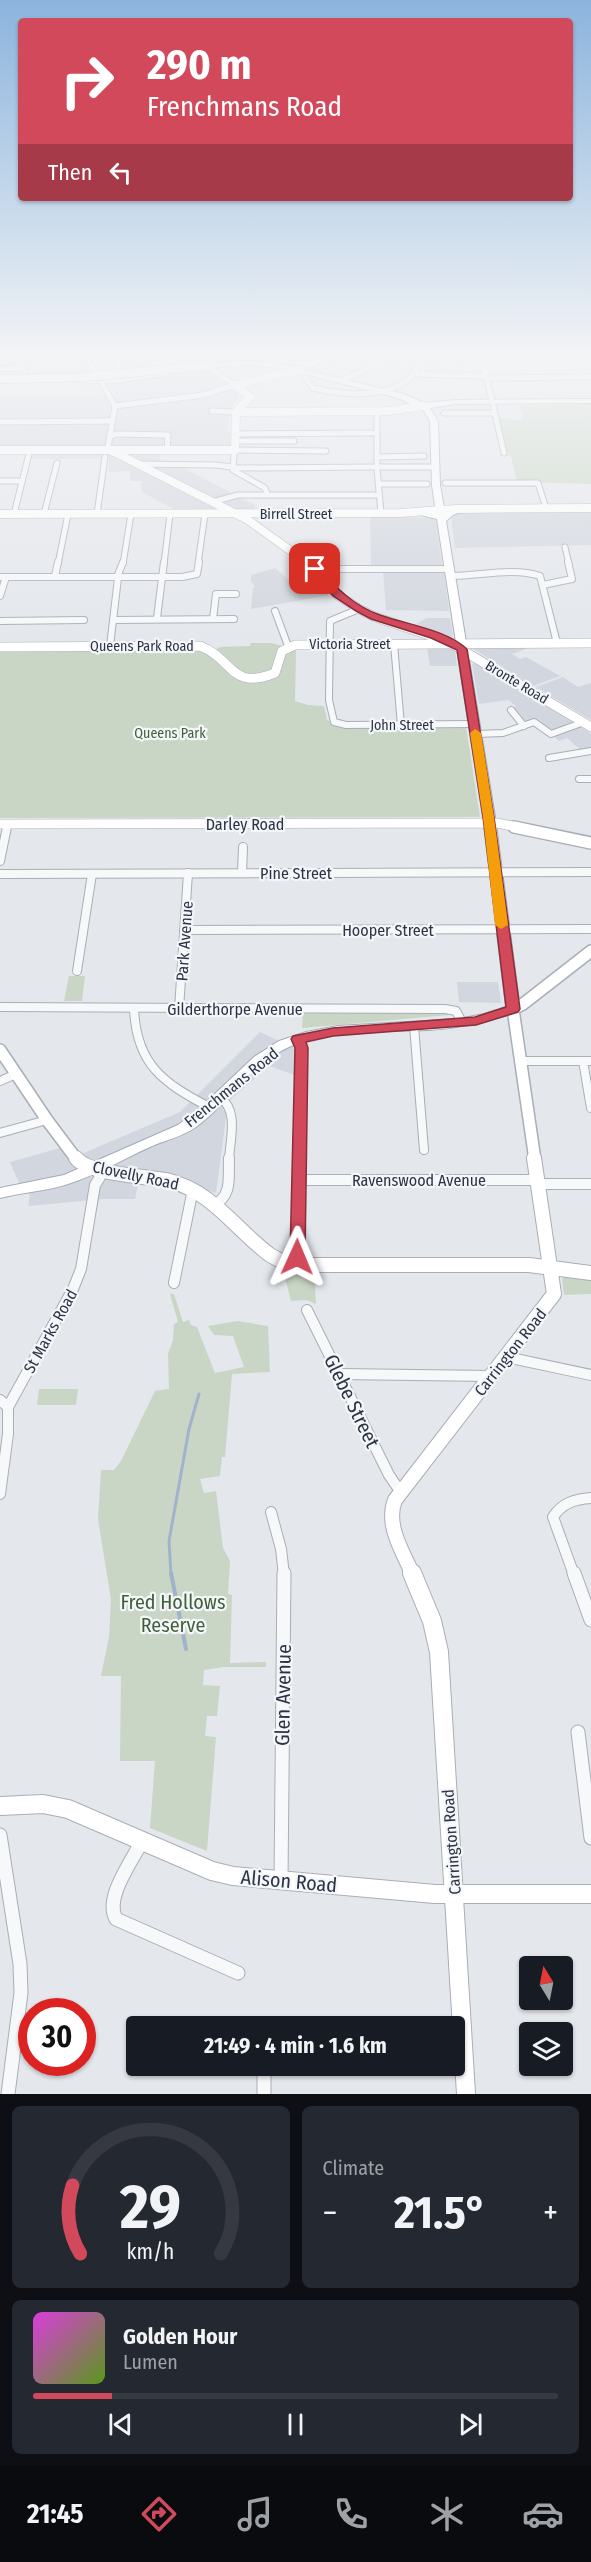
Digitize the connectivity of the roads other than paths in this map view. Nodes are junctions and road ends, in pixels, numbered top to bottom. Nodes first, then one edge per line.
1 (22, 450) edge
2 (30, 450) edge
3 (30, 450) junction
4 (41, 450) junction
5 (59, 450) junction
6 (108, 450) edge
7 (167, 450) joint
8 (377, 450) edge
9 (435, 450) edge
10 (503, 450) edge
11 (326, 451) dead end
12 (234, 452) junction
13 (107, 453) junction
14 (504, 453) dead end
15 (377, 456) junction
16 (424, 456) dead end
17 (138, 464) junction
18 (233, 467) junction
19 (377, 467) junction
20 (435, 467) junction
21 (0, 481) edge
22 (22, 481) junction
23 (445, 483) dead end
24 (378, 484) junction
25 (425, 485) dead end
26 (267, 494) junction
27 (378, 495) junction
28 (212, 502) junction
29 (464, 508) joint
30 (546, 508) junction
31 (591, 508) edge
32 (381, 513) junction
33 (417, 513) joint
34 (14, 514) junction
35 (44, 514) junction
36 (68, 514) junction
37 (97, 514) junction
38 (131, 514) junction
39 (170, 514) junction
40 (205, 514) junction
41 (235, 514) junction
42 (259, 514) junction
43 (0, 516) edge
44 (442, 516) junction
45 (250, 522) junction
46 (565, 547) dead end
47 (315, 569) junction
48 (451, 572) junction
49 (162, 574) junction
50 (55, 576) junction
51 (3, 577) edge
52 (122, 577) junction
53 (543, 585) junction
54 (236, 594) dead end
55 (0, 596) edge
56 (359, 609) junction
57 (275, 611) dead end
58 (157, 618) dead end
59 (213, 619) junction
60 (234, 619) dead end
61 (84, 620) dead end
62 (114, 620) junction
63 (0, 621) edge
64 (557, 643) junction
65 (591, 643) edge
66 (328, 644) junction
67 (394, 644) junction
68 (110, 646) junction
69 (288, 646) junction
70 (459, 646) junction
71 (0, 647) edge
72 (482, 660) junction
73 (465, 664) junction
74 (511, 710) dead end
75 (587, 724) edge
76 (401, 725) junction
77 (524, 726) junction
78 (475, 729) junction
79 (551, 734) junction
80 (557, 741) dead end
81 (591, 751) edge
82 (549, 758) dead end
83 (579, 779) dead end
84 (591, 779) edge
85 (489, 823) junction
86 (4, 824) edge
87 (591, 843) edge
88 (243, 847) dead end
89 (0, 861) edge
90 (591, 872) edge
91 (188, 873) junction
92 (242, 873) junction
93 (495, 873) junction
94 (0, 874) edge
95 (92, 874) junction
96 (184, 930) junction
97 (502, 930) junction
98 (591, 930) edge
99 (590, 953) edge
100 (77, 971) dead end
101 (510, 991) junction
102 (531, 998) junction
103 (0, 1007) edge
104 (134, 1008) junction
105 (179, 1009) junction
106 (513, 1009) junction
107 (462, 1022) junction
108 (414, 1026) junction
109 (298, 1039) junction
110 (0, 1050) edge
111 (521, 1061) junction
112 (587, 1061) edge
113 (16, 1074) junction
114 (0, 1081) edge
115 (214, 1102) junction
116 (591, 1108) edge
117 (47, 1120) junction
118 (0, 1133) edge
119 (424, 1150) dead end
120 (98, 1172) junction
121 (299, 1180) junction
122 (539, 1182) junction
123 (591, 1184) edge
124 (193, 1189) junction
125 (0, 1193) edge
126 (214, 1205) junction
127 (297, 1265) junction
128 (552, 1267) junction
129 (591, 1273) edge
130 (174, 1283) dead end
131 (307, 1310) dead end
132 (506, 1357) junction
133 (339, 1374) junction
134 (591, 1375) edge
135 (491, 1376) junction
136 (4, 1404) edge
137 (400, 1491) junction
138 (0, 1494) edge
139 (591, 1498) edge
140 (271, 1512) dead end
141 (591, 1620) edge
142 (578, 1732) dead end
143 (0, 1806) edge
144 (0, 1835) edge
145 (591, 1838) edge
146 (142, 1841) junction
147 (281, 1880) junction
148 (454, 1894) junction
149 (591, 1894) edge
150 (238, 1973) dead end
151 (264, 2076) edge
152 (8, 2094) edge
153 (264, 2094) edge
154 (466, 2094) edge

1 - 3 main road
2 - 4 main road
3 - 4 main road
3 - 22 street
4 - 5 main road
5 - 13 main road
5 - 35 street
6 - 13 street
7 - 12 main road
7 - 13 main road
8 - 15 street
9 - 20 main road, Carrington Road
10 - 14 street
11 - 12 street
12 - 18 street
13 - 17 main road, Bronte Road
13 - 37 street
15 - 16 street
15 - 19 street
17 - 18 street
17 - 28 main road, Bronte Road
18 - 19 street
18 - 26 street
19 - 20 street
19 - 24 street
20 - 44 main road, Carrington Road
21 - 22 street
22 - 34 street
23 - 30 street
24 - 25 street
24 - 27 street
26 - 27 street
26 - 28 street
27 - 32 street
28 - 41 main road, Bronte Road
29 - 30 main road
29 - 44 main road
30 - 31 main road
32 - 33 main road, Birrell Street
32 - 42 main road, Birrell Street
33 - 44 main road
34 - 35 main road, Birrell Street
34 - 43 main road, Birrell Street
35 - 36 main road, Birrell Street
36 - 37 main road, Birrell Street
36 - 50 street
37 - 38 main road, Birrell Street
38 - 39 main road, Birrell Street
38 - 52 street
39 - 40 main road, Birrell Street
39 - 49 street
40 - 41 main road, Birrell Street
40 - 49 street
41 - 42 main road, Birrell Street
41 - 45 main road, Bronte Road
42 - 45 main road
44 - 48 main road, Carrington Road
45 - 47 main road, Bronte Road
46 - 53 street
47 - 48 street
47 - 56 main road, Bronte Road
48 - 53 street
48 - 70 main road, Carrington Road
49 - 52 street
49 - 58 street
50 - 51 street
50 - 52 street
51 - 55 street
52 - 62 street
53 - 64 street
54 - 59 street
56 - 66 street
56 - 70 main road, Bronte Road
57 - 69 street
59 - 60 street
59 - 62 street
61 - 63 street
62 - 68 street
64 - 65 main road, Victoria Street
64 - 70 main road, Victoria Street
66 - 67 main road, Victoria Street
66 - 69 main road, Victoria Street
66 - 76 street, John Street
67 - 70 main road, Victoria Street
67 - 76 street
68 - 69 main road, Queens Park Road
68 - 71 main road, Queens Park Road
70 - 72 main road, Bronte Road
70 - 73 main road, Carrington Road
72 - 73 main road
72 - 75 main road, Bronte Road
73 - 78 main road, Carrington Road
74 - 77 street
75 - 79 street
76 - 78 street, John Street
77 - 78 street, John Street
77 - 79 street
78 - 85 main road, Carrington Road
79 - 80 street
81 - 82 street
83 - 84 street
85 - 86 main road, Darley Road
85 - 87 main road, Darley Road
85 - 93 main road, Carrington Road
86 - 89 street
88 - 92 street
90 - 93 street, Pine Street
91 - 92 street, Pine Street
91 - 95 street, Pine Street
91 - 96 street, Park Avenue
92 - 93 street, Pine Street
93 - 97 main road, Carrington Road
94 - 95 street, Pine Street
95 - 100 street
96 - 97 street, Hooper Street
96 - 105 street, Park Avenue
97 - 98 street, Hooper Street
97 - 101 main road, Carrington Road
99 - 102 main road
101 - 102 main road
101 - 106 main road, Carrington Road
102 - 106 main road
103 - 104 street, Gilderthorpe Avenue
104 - 105 street, Gilderthorpe Avenue
104 - 115 street
105 - 107 street, Gilderthorpe Avenue
106 - 107 main road, Frenchmans Road
106 - 111 main road, Carrington Road
107 - 108 main road, Frenchmans Road
108 - 109 main road, Frenchmans Road
108 - 119 street
109 - 115 main road, Frenchmans Road
109 - 121 street
110 - 113 main road, Clovelly Road
111 - 112 street
111 - 122 main road, Carrington Road
112 - 116 street
113 - 114 street
113 - 117 main road, Clovelly Road
115 - 120 main road, Frenchmans Road
115 - 126 street
117 - 118 street
117 - 120 main road, Clovelly Road
120 - 124 main road, Clovelly Road
120 - 125 main road, Frenchmans Road
120 - 136 street, St Marks Road
121 - 122 street, Ravenswood Avenue
121 - 127 street
122 - 123 street, Ravenswood Avenue
122 - 128 main road, Carrington Road
124 - 126 main road, Clovelly Road
124 - 130 street
126 - 127 main road, Clovelly Road
127 - 128 main road, Clovelly Road
128 - 129 main road, Clovelly Road
128 - 132 main road, Carrington Road
131 - 133 street, Glebe Street
132 - 134 street
132 - 135 main road, Carrington Road
133 - 135 street
133 - 137 street, Glebe Street
135 - 137 main road, Carrington Road
136 - 138 street, St Marks Road
137 - 148 main road, Carrington Road
139 - 141 street
140 - 147 street, Glen Avenue
142 - 145 street
143 - 146 main road, Alison Road
144 - 152 street
146 - 147 main road, Alison Road
146 - 150 street
147 - 148 main road, Alison Road
148 - 149 main road, Alison Road
148 - 154 main road, Carrington Road
151 - 153 street

